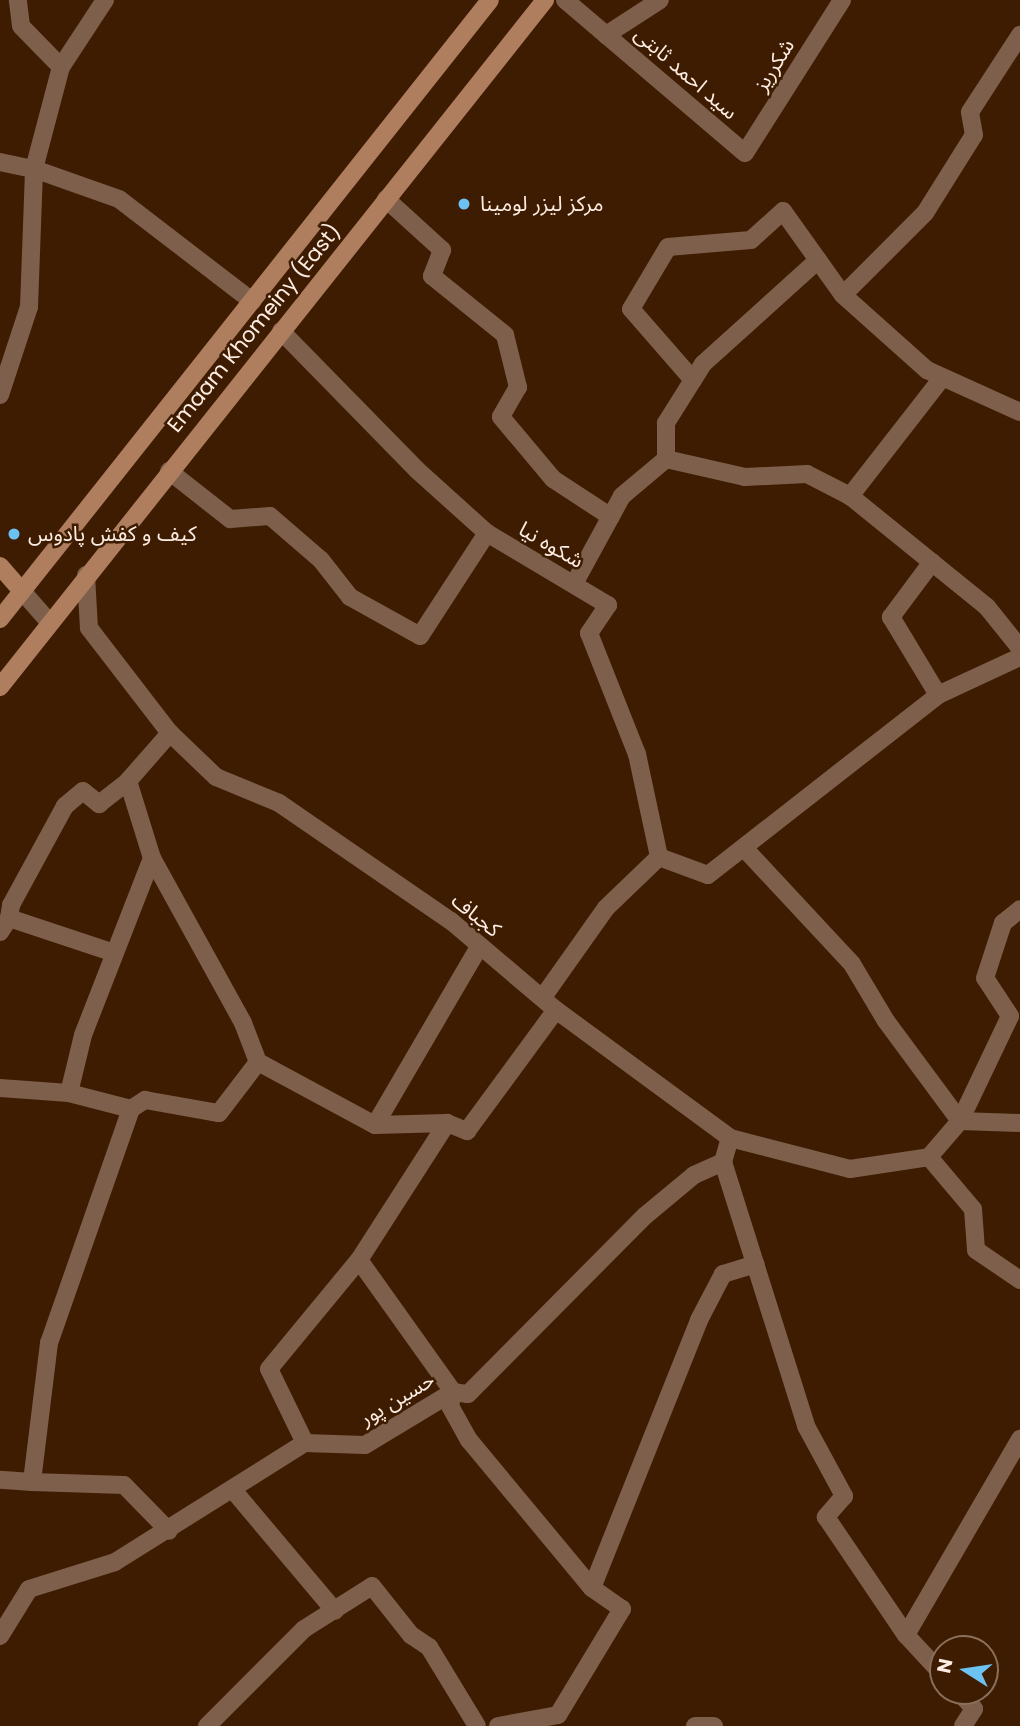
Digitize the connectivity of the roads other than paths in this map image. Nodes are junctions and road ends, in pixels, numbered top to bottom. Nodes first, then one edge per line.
1 (18, 0) edge
2 (105, 0) edge
3 (490, 0) edge
4 (545, 0) edge
5 (565, 0) edge
6 (660, 0) edge
7 (842, 0) edge
8 (606, 35) junction
9 (1020, 35) edge
10 (61, 67) junction
11 (744, 153) joint
12 (0, 162) edge
13 (34, 169) junction
14 (386, 199) junction
15 (818, 260) junction
16 (843, 295) junction
17 (251, 301) junction
18 (281, 331) junction
19 (942, 378) junction
20 (693, 380) junction
21 (0, 395) edge
22 (1020, 412) edge
23 (666, 459) junction
24 (169, 471) junction
25 (850, 496) junction
26 (611, 517) junction
27 (487, 533) junction
28 (932, 562) junction
29 (0, 566) edge
30 (86, 575) junction
31 (573, 584) junction
32 (22, 591) junction
33 (0, 619) edge
34 (49, 622) junction
35 (1020, 648) edge
36 (1020, 657) edge
37 (0, 687) edge
38 (938, 695) junction
39 (170, 733) junction
40 (128, 781) junction
41 (744, 848) junction
42 (659, 857) junction
43 (152, 858) junction
44 (1020, 909) edge
45 (4, 925) edge
46 (480, 947) junction
47 (114, 953) junction
48 (543, 997) junction
49 (556, 1010) junction
50 (258, 1062) junction
51 (0, 1088) edge
52 (69, 1093) junction
53 (131, 1109) junction
54 (960, 1121) junction
55 (447, 1123) junction
56 (1020, 1124) edge
57 (375, 1125) junction
58 (730, 1138) junction
59 (929, 1157) junction
60 (723, 1161) junction
61 (359, 1260) junction
62 (756, 1264) junction
63 (1020, 1280) edge
64 (453, 1392) junction
65 (1020, 1440) edge
66 (304, 1443) junction
67 (0, 1480) edge
68 (32, 1482) junction
69 (233, 1490) junction
70 (169, 1531) junction
71 (592, 1588) junction
72 (335, 1611) junction
73 (906, 1635) junction
74 (0, 1636) edge
75 (929, 1660) edge
76 (970, 1705) edge
77 (562, 1720) edge
78 (207, 1726) edge
79 (477, 1726) edge
80 (498, 1726) edge
81 (695, 1726) edge
82 (714, 1726) edge
83 (963, 1726) edge

1 - 10 street
2 - 10 street
3 - 17 main road, Emaam Khomeiny (East)
4 - 14 main road, Emaam Khomeiny (East)
5 - 8 street, سید احمد ثابتی
6 - 8 street
7 - 11 street, شکرریز
8 - 11 street, سید احمد ثابتی
9 - 16 street
10 - 13 street
12 - 13 street
13 - 17 street
13 - 21 street
14 - 18 main road, Emaam Khomeiny (East)
14 - 26 street
15 - 16 street
15 - 20 street
15 - 20 street
16 - 19 street
17 - 32 main road, Emaam Khomeiny (East)
18 - 24 main road, Emaam Khomeiny (East)
18 - 27 street, شکوه نیا
19 - 22 street
19 - 25 street
20 - 23 street
23 - 25 street
23 - 26 street
24 - 27 street
24 - 30 main road, Emaam Khomeiny (East)
25 - 28 street
26 - 31 street
27 - 31 street, شکوه نیا
28 - 35 street
28 - 38 street
29 - 32 main road
30 - 34 main road, Emaam Khomeiny (East)
30 - 39 street, کجباف
31 - 42 street, شکوه نیا
32 - 33 main road, Emaam Khomeiny (East)
32 - 34 street
34 - 37 main road, Emaam Khomeiny (East)
36 - 38 street
38 - 41 street
39 - 40 street
39 - 46 street, کجباف
40 - 43 street
40 - 45 street
41 - 42 street
41 - 54 street
42 - 48 street
43 - 47 street
43 - 50 street
44 - 54 street
45 - 47 street
46 - 48 street, کجباف
46 - 57 street
47 - 52 street
48 - 49 street, کجباف
49 - 55 street
49 - 58 street, کجباف
50 - 53 street
50 - 57 street
51 - 52 street
52 - 53 street
53 - 68 street
54 - 56 street
54 - 59 street
55 - 57 street
55 - 61 street
58 - 59 street, کجباف
58 - 60 street
59 - 63 street
60 - 62 street
60 - 64 street, حسین پور
61 - 64 street
61 - 66 street
62 - 71 street
62 - 73 street
64 - 66 street, حسین پور
64 - 71 street
65 - 73 street
66 - 69 street
67 - 68 street
68 - 70 street
69 - 70 street
69 - 72 street
70 - 74 street
71 - 77 street
72 - 78 street
72 - 79 street
73 - 75 street
76 - 83 street
77 - 80 street
81 - 82 street

